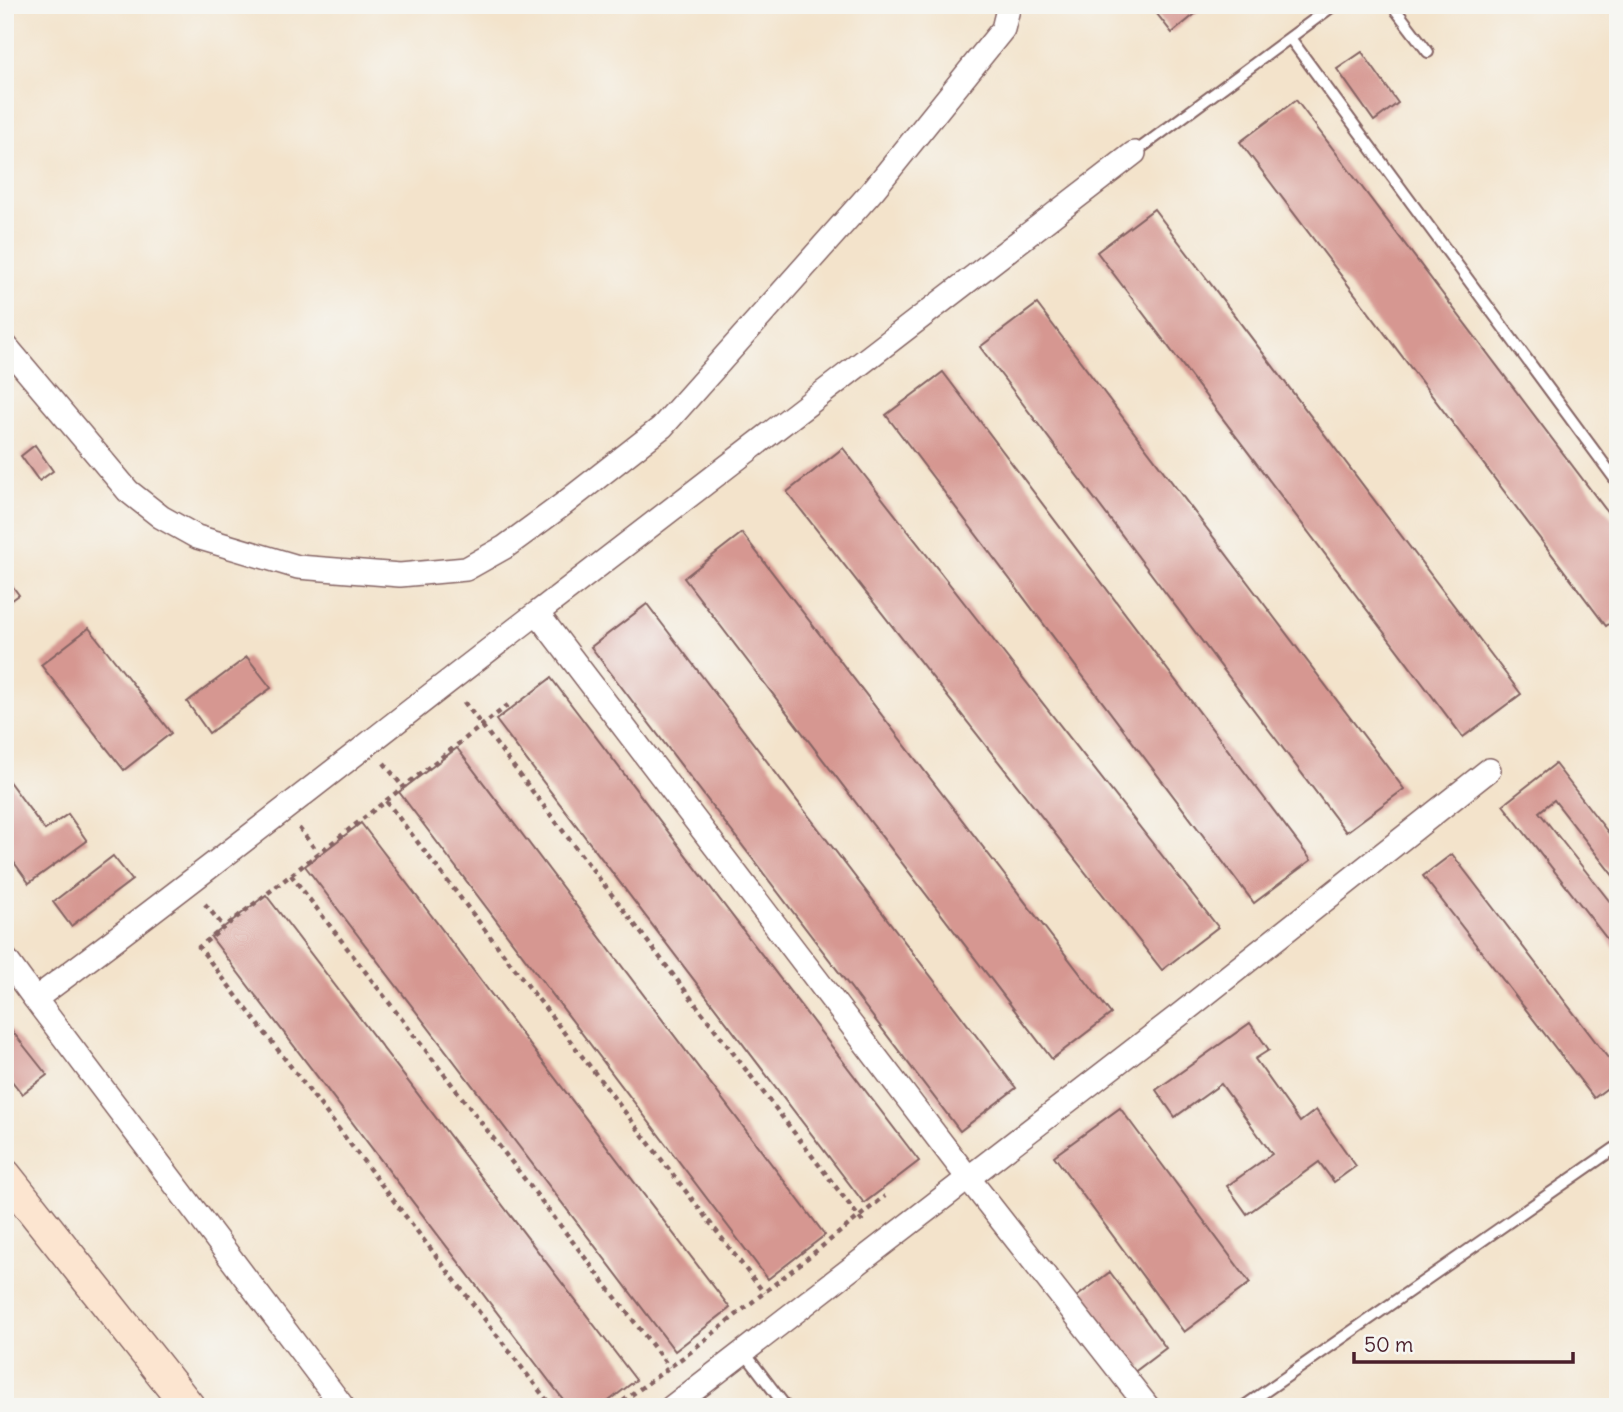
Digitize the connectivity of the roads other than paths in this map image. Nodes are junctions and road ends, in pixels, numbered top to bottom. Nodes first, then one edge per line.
1 (1009, 5) edge
2 (1334, 5) edge
3 (1392, 5) edge
4 (1290, 37) junction
5 (1428, 52) dead end
6 (1134, 153) joint
7 (5, 345) edge
8 (1618, 483) edge
9 (537, 613) junction
10 (1489, 770) dead end
11 (5, 958) edge
12 (35, 999) junction
13 (1618, 1146) edge
14 (5, 1175) edge
15 (969, 1179) junction
16 (744, 1352) junction
17 (189, 1407) edge
18 (343, 1407) edge
19 (672, 1407) edge
20 (786, 1407) edge
21 (1148, 1407) edge
22 (1242, 1407) edge

1 - 7 street
2 - 4 lane
3 - 5 lane
4 - 6 lane
4 - 8 lane
6 - 9 street
9 - 12 street
9 - 15 street
10 - 15 street
11 - 12 street
12 - 18 street
13 - 22 lane
14 - 17 main road
15 - 16 street
15 - 21 street
16 - 19 street
16 - 20 lane

